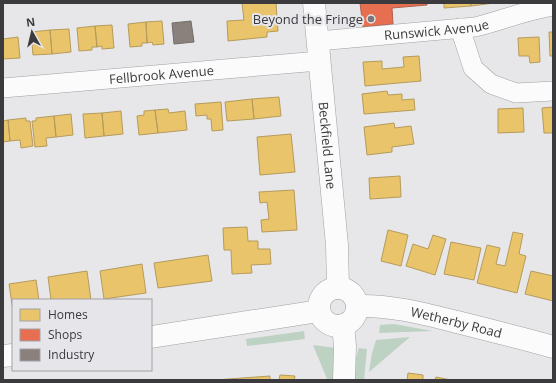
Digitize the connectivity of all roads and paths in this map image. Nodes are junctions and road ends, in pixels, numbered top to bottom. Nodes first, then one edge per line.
1 (314, 3) edge
2 (553, 6) edge
3 (460, 28) junction
4 (318, 51) junction
5 (3, 88) edge
6 (553, 91) edge
7 (338, 288) junction
8 (358, 306) junction
9 (319, 311) junction
10 (343, 325) junction
11 (152, 337) edge
12 (553, 347) edge
13 (344, 380) edge

1 - 4 main road, Beckfield Lane
2 - 3 street, Runswick Avenue
3 - 4 street, Runswick Avenue
3 - 6 street
4 - 5 street, Fellbrook Avenue
4 - 7 main road, Beckfield Lane
7 - 8 main road
7 - 9 main road
8 - 10 main road
8 - 12 main road, Wetherby Road
9 - 10 main road
9 - 11 main road
10 - 13 main road

